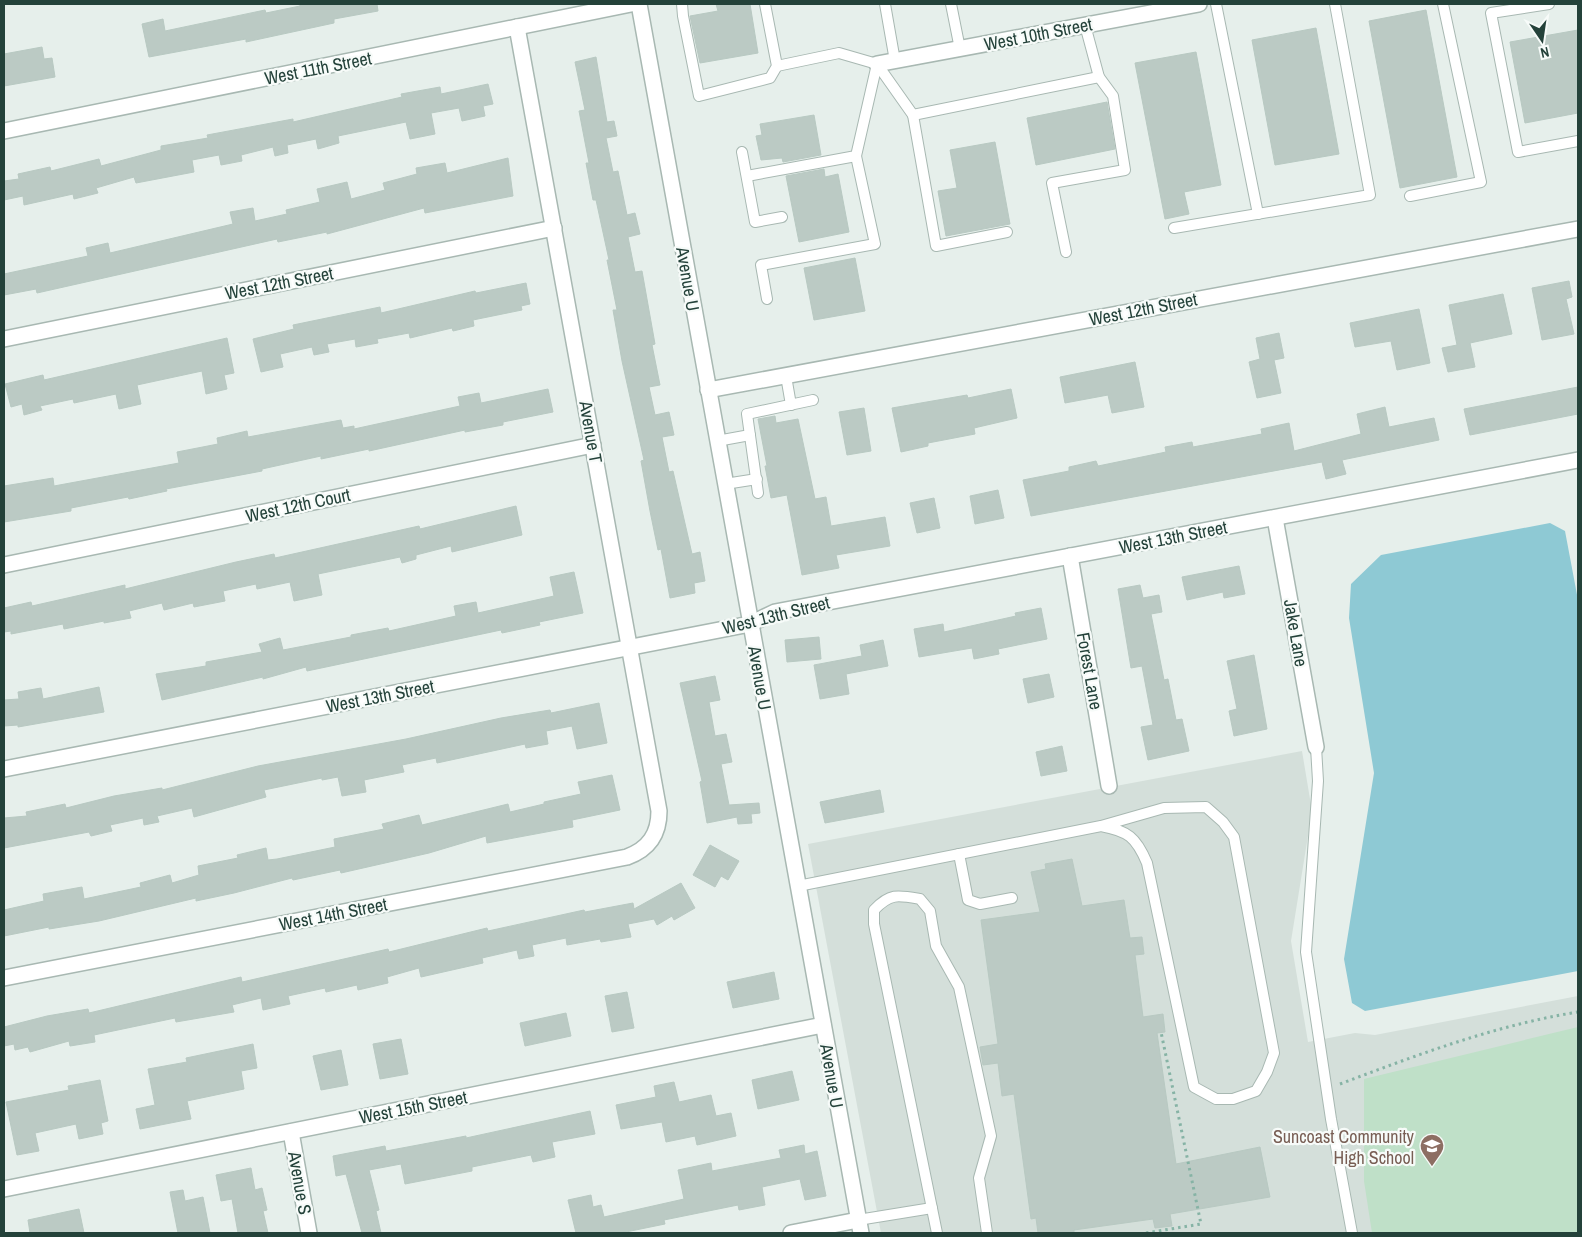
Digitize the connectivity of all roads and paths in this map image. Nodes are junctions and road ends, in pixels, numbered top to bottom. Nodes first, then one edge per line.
1 (631, 4) edge
2 (639, 4) edge
3 (682, 4) edge
4 (765, 4) edge
5 (885, 4) edge
6 (951, 4) edge
7 (1199, 4) edge
8 (1216, 4) edge
9 (1335, 4) edge
10 (1443, 4) edge
11 (1549, 4) edge
12 (1084, 25) junction
13 (517, 28) junction
14 (960, 49) junction
15 (895, 61) junction
16 (877, 64) junction
17 (777, 66) junction
18 (1099, 77) junction
19 (913, 115) junction
20 (4, 131) edge
21 (1578, 141) edge
22 (742, 152) dead end
23 (856, 156) junction
24 (747, 176) junction
25 (1410, 196) dead end
26 (1258, 214) junction
27 (782, 218) dead end
28 (554, 228) junction
29 (1174, 228) dead end
30 (1578, 229) edge
31 (1006, 232) dead end
32 (1066, 252) dead end
33 (767, 299) dead end
34 (4, 339) edge
35 (786, 376) junction
36 (708, 390) junction
37 (813, 400) dead end
38 (791, 404) junction
39 (750, 435) junction
40 (717, 441) junction
41 (593, 445) junction
42 (1578, 460) edge
43 (756, 479) junction
44 (725, 484) junction
45 (758, 493) dead end
46 (1275, 518) junction
47 (1070, 556) junction
48 (4, 565) edge
49 (750, 624) junction
50 (630, 647) junction
51 (1316, 747) joint
52 (4, 769) edge
53 (1109, 786) dead end
54 (1101, 826) junction
55 (655, 836) joint
56 (959, 854) junction
57 (798, 886) junction
58 (1012, 898) dead end
59 (4, 978) edge
60 (1578, 1012) edge
61 (823, 1025) junction
62 (1161, 1032) dead end
63 (1339, 1084) dead end
64 (291, 1132) junction
65 (4, 1189) edge
66 (932, 1208) junction
67 (859, 1227) edge
68 (309, 1233) edge
69 (791, 1233) edge
70 (937, 1233) edge
71 (987, 1233) edge
72 (1146, 1233) edge
73 (1352, 1233) edge

1 - 13 street, West 11th Street
2 - 36 street, Avenue U
3 - 17 lane
4 - 17 lane
5 - 15 lane
6 - 14 lane
7 - 12 street, West 10th Street
8 - 26 lane
9 - 26 lane
10 - 25 lane
11 - 21 lane
12 - 14 street, West 10th Street
12 - 18 lane
13 - 20 street, West 11th Street
13 - 28 street, Avenue T
14 - 15 street, West 10th Street
15 - 16 street, West 10th Street
16 - 17 lane
16 - 19 lane
16 - 23 lane
18 - 19 lane
18 - 32 lane
19 - 31 lane
22 - 24 lane
23 - 24 lane
23 - 33 lane
24 - 27 lane
26 - 29 lane
28 - 34 street, West 12th Street
28 - 41 street, Avenue T
30 - 35 street, West 12th Street
35 - 36 street, West 12th Street
35 - 38 lane
36 - 40 street, Avenue U
37 - 38 lane
38 - 39 lane
39 - 40 lane
39 - 43 lane
40 - 44 street, Avenue U
41 - 48 street, West 12th Court
41 - 50 street, Avenue T
42 - 46 street, West 13th Street
43 - 44 lane
43 - 45 lane
44 - 49 street, Avenue U
46 - 47 street, West 13th Street
46 - 51 street, Jake Lane
47 - 49 street, West 13th Street
47 - 53 street, Forest Lane
49 - 50 street, West 13th Street
49 - 57 street, Avenue U
50 - 52 street, West 13th Street
50 - 55 street, Avenue T
51 - 73 lane
54 - 54 lane
54 - 56 lane
55 - 59 street, West 14th Street
56 - 57 lane
56 - 58 lane
57 - 61 street, Avenue U
60 - 63 path
61 - 64 street, West 15th Street
61 - 67 street, Avenue U
62 - 72 path
64 - 65 street, West 15th Street
64 - 68 street, Avenue S
66 - 67 lane
66 - 70 lane
66 - 71 lane
67 - 69 street

